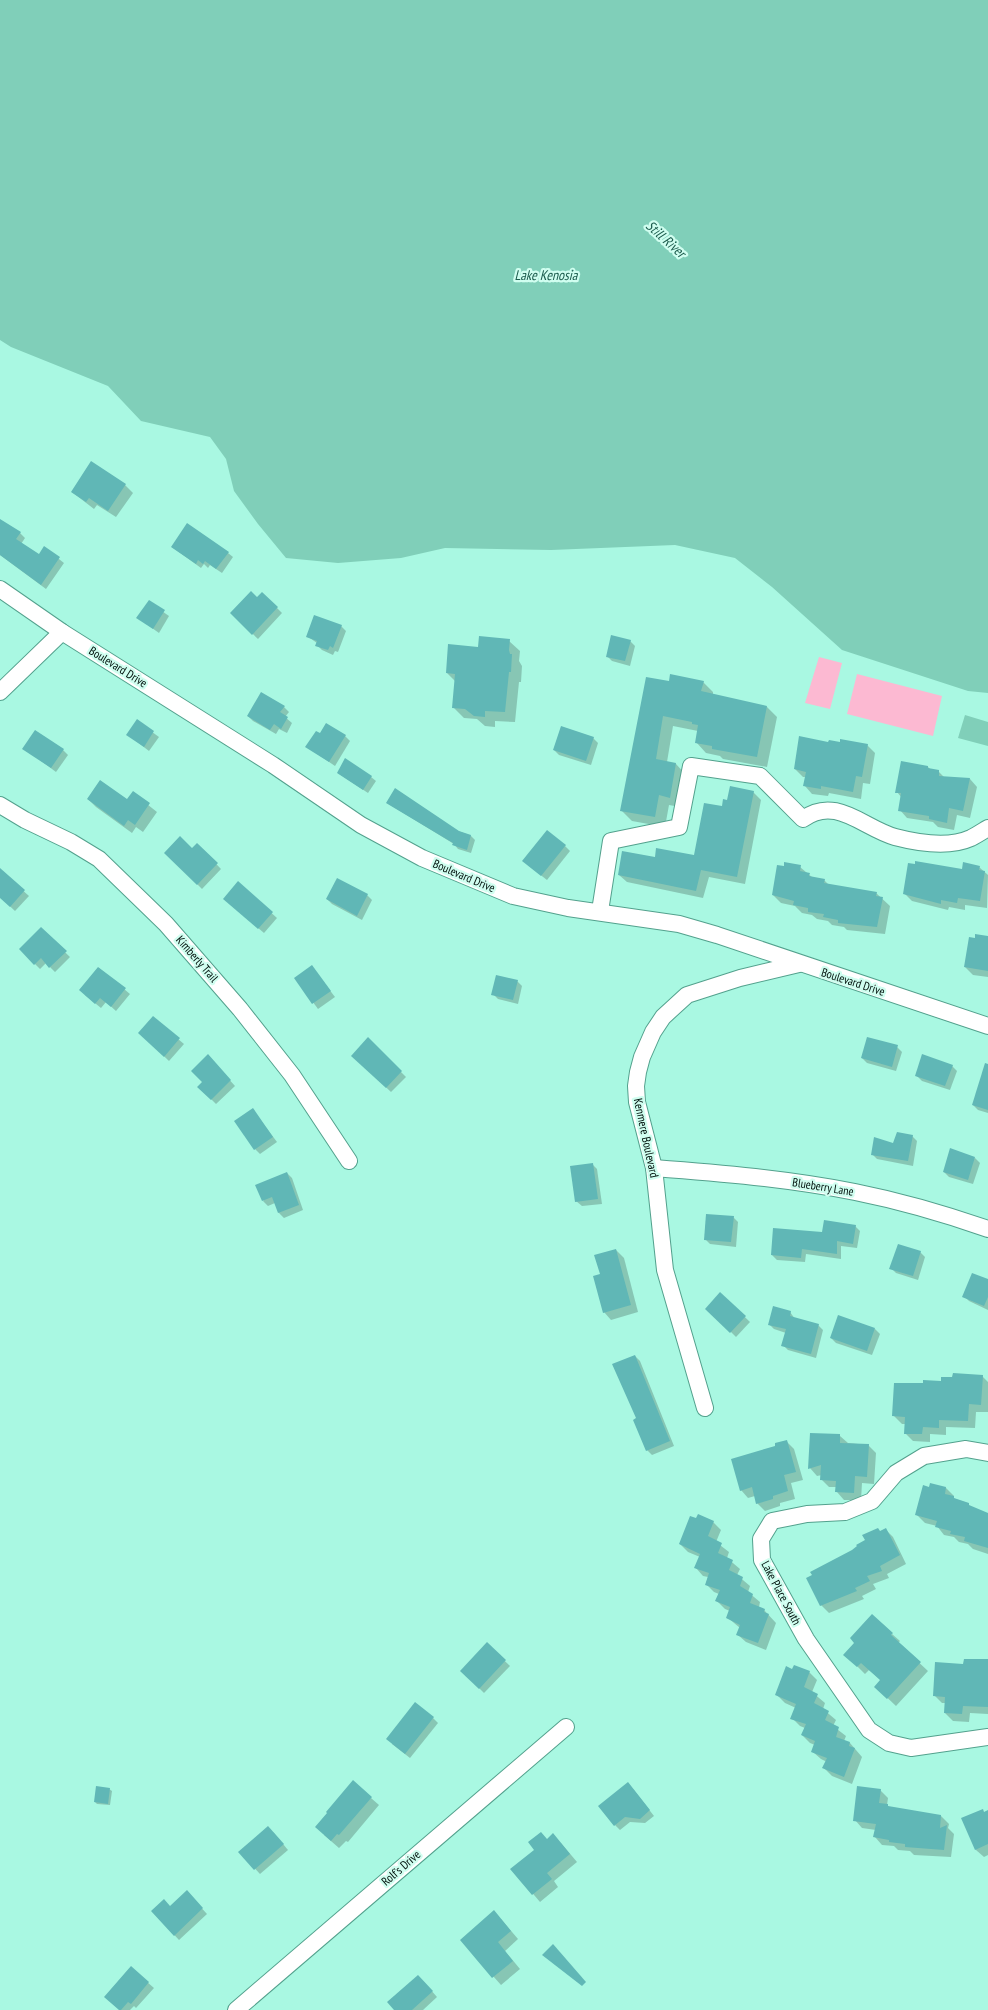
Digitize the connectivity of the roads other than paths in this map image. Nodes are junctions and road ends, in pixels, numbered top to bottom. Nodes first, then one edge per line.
1 (0, 589) edge
2 (62, 632) junction
3 (0, 692) edge
4 (0, 805) edge
5 (988, 828) edge
6 (600, 911) junction
7 (799, 964) junction
8 (988, 1026) edge
9 (349, 1160) dead end
10 (654, 1168) junction
11 (988, 1229) edge
12 (704, 1408) dead end
13 (988, 1453) edge
14 (566, 1727) dead end
15 (988, 1737) edge
16 (236, 2010) edge

1 - 2 street, Boulevard Drive
2 - 3 street
2 - 6 street, Boulevard Drive
4 - 9 street, Kimberly Trail
5 - 6 street
6 - 7 street, Boulevard Drive
7 - 8 street, Boulevard Drive
7 - 10 street, Kenmere Boulevard
10 - 11 street, Blueberry Lane
10 - 12 street, Kenmere Boulevard
13 - 15 street, Lake Place South
14 - 16 street, Rolf's Drive

